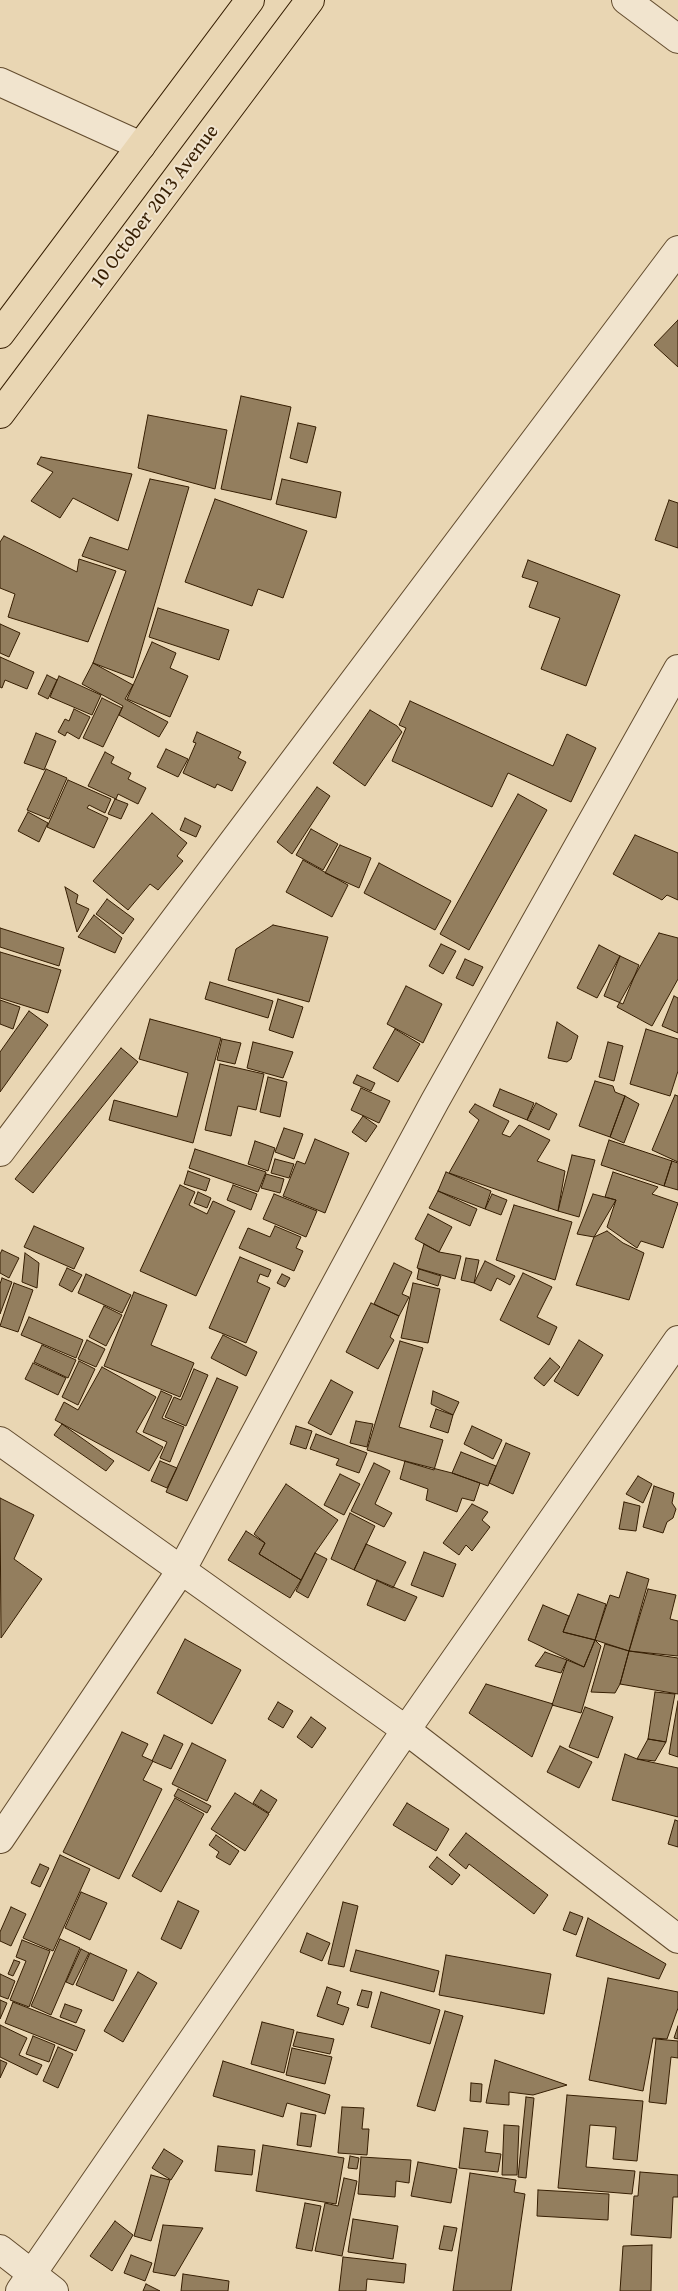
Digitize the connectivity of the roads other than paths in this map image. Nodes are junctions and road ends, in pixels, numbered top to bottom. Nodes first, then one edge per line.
1 (250, 0) edge
2 (310, 0) edge
3 (626, 0) edge
4 (678, 39) edge
5 (0, 82) edge
6 (140, 146) junction
7 (678, 250) edge
8 (0, 334) edge
9 (0, 414) edge
10 (678, 669) edge
11 (0, 1152) edge
12 (677, 1345) edge
13 (0, 1441) edge
14 (182, 1569) junction
15 (406, 1730) junction
16 (0, 1839) edge
17 (678, 1939) edge
18 (0, 2249) edge
19 (26, 2283) edge
20 (54, 2291) edge

1 - 6 highway
2 - 9 highway, 10 October 2013 Avenue
3 - 4 street
5 - 6 street
6 - 8 highway
7 - 11 street
10 - 14 street
12 - 15 street
13 - 14 street
14 - 15 street
14 - 16 street
15 - 17 street
15 - 19 street
18 - 19 street
19 - 20 street

